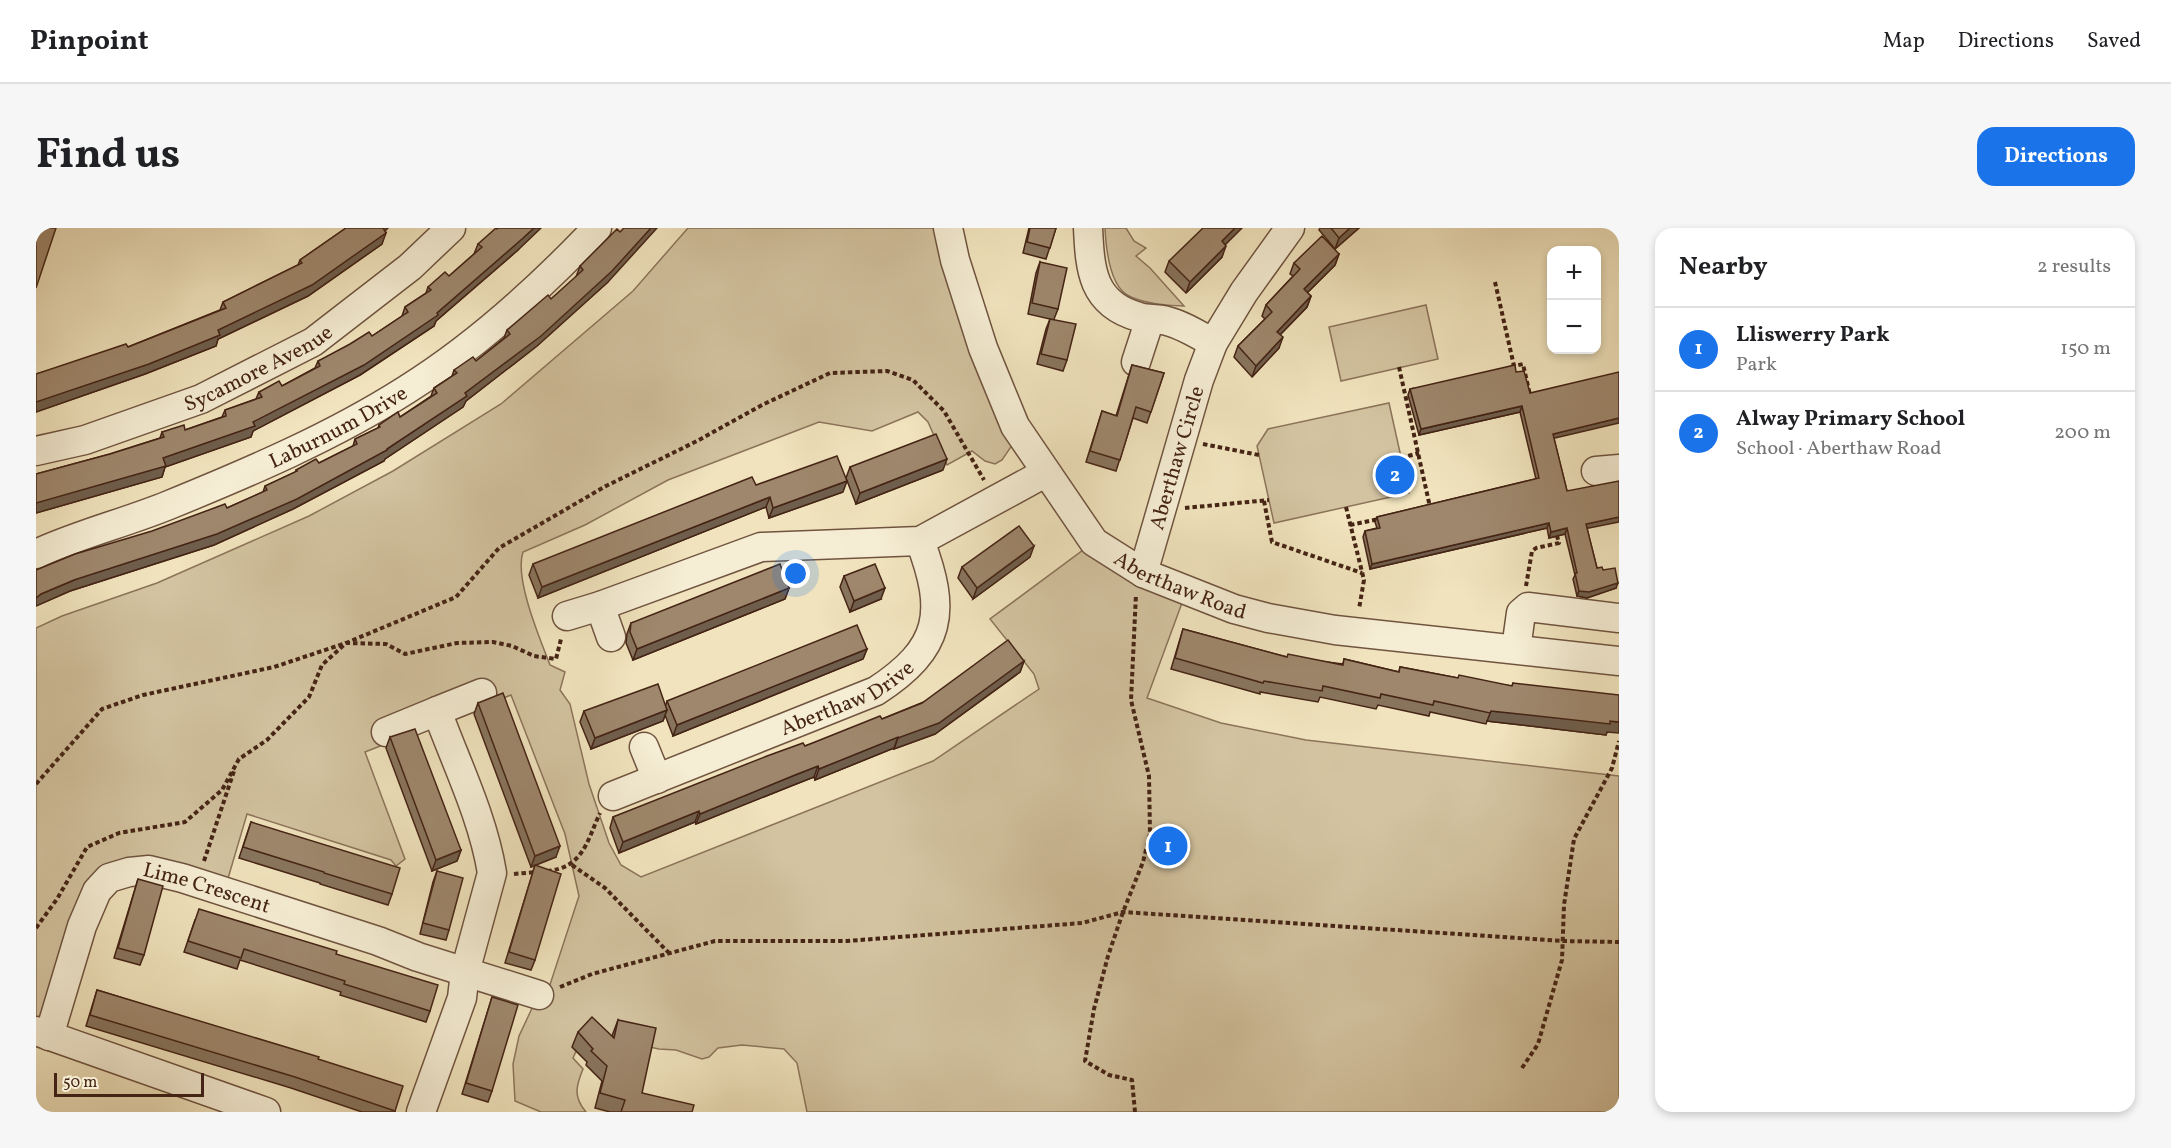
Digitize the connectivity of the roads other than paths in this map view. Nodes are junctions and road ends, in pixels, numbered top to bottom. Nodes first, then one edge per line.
1 (451, 228) edge
2 (597, 228) edge
3 (948, 228) edge
4 (1089, 228) edge
5 (1290, 228) edge
6 (1150, 319) junction
7 (1213, 343) junction
8 (1136, 362) dead end
9 (36, 451) edge
10 (1045, 473) junction
11 (920, 541) junction
12 (36, 554) edge
13 (1139, 582) junction
14 (600, 606) junction
15 (567, 616) dead end
16 (1619, 618) edge
17 (611, 637) dead end
18 (1516, 649) junction
19 (1619, 661) edge
20 (482, 693) dead end
21 (437, 711) junction
22 (386, 732) dead end
23 (644, 747) dead end
24 (657, 779) junction
25 (613, 796) road end
26 (465, 972) junction
27 (539, 995) road end
28 (43, 1034) edge
29 (266, 1112) edge
30 (421, 1112) edge

1 - 9 street, Sycamore Avenue
2 - 12 street, Laburnum Drive
3 - 10 street, Aberthaw Road
4 - 6 street
5 - 7 street, Aberthaw Circle
6 - 7 street
6 - 8 street
7 - 13 street, Aberthaw Circle
10 - 11 street
10 - 13 street, Aberthaw Road
11 - 14 street
11 - 24 street, Aberthaw Drive
13 - 18 street, Aberthaw Road
14 - 15 street
14 - 17 street
16 - 18 street
18 - 19 street, Aberthaw Road
20 - 21 street
21 - 22 street
21 - 26 street
23 - 24 street
24 - 25 street, Aberthaw Drive
26 - 27 street, Lime Crescent
26 - 28 street, Lime Crescent
26 - 30 street
28 - 29 street

